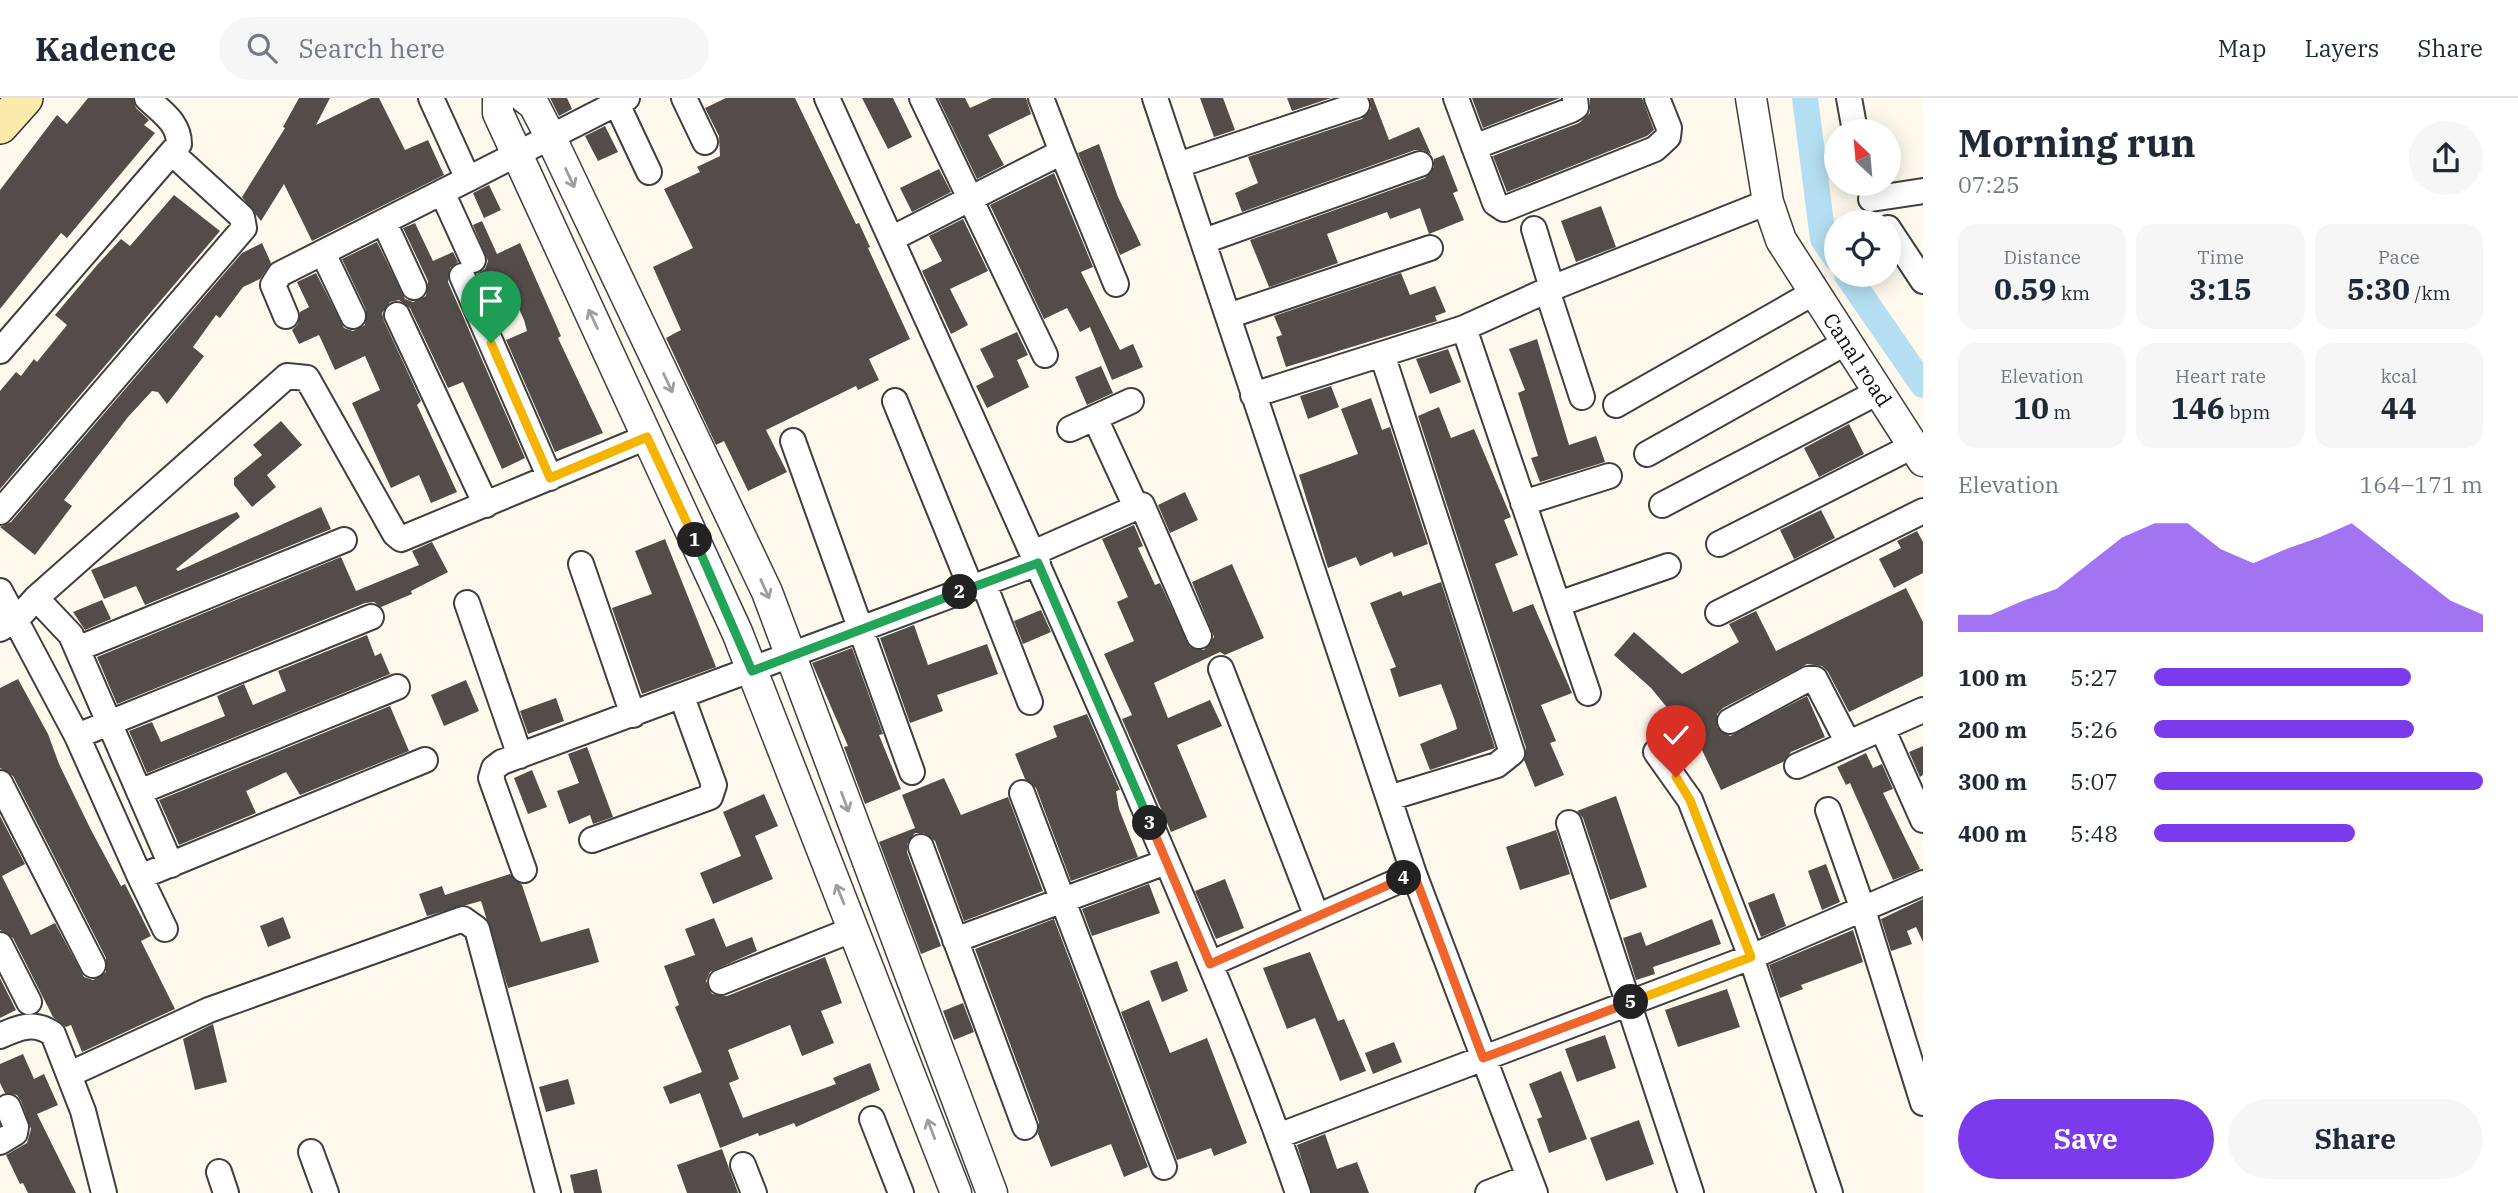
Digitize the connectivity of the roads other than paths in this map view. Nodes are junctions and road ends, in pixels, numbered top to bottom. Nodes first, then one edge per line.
1 (25, 98) edge
2 (146, 98) edge
3 (430, 98) edge
4 (498, 98) edge
5 (525, 98) edge
6 (684, 98) edge
7 (827, 98) edge
8 (922, 98) edge
9 (1041, 98) edge
10 (1155, 98) edge
11 (1456, 98) edge
12 (1575, 98) edge
13 (1657, 98) edge
14 (1751, 98) edge
15 (1849, 98) edge
16 (622, 101) edge
17 (1357, 105) dead end
18 (1853, 119) edge
19 (0, 126) edge
20 (551, 138) junction
21 (705, 142) dead end
22 (1474, 147) junction
23 (1062, 152) junction
24 (173, 154) junction
25 (518, 155) junction
26 (1420, 164) dead end
27 (1178, 165) junction
28 (649, 172) dead end
29 (468, 179) junction
30 (1901, 191) edge
31 (1923, 191) edge
32 (442, 192) junction
33 (971, 198) junction
34 (1768, 202) junction
35 (384, 222) junction
36 (1534, 229) dead end
37 (891, 239) junction
38 (1204, 241) junction
39 (1430, 248) dead end
40 (1901, 248) edge
41 (323, 253) junction
42 (1923, 281) edge
43 (1116, 284) dead end
44 (414, 287) dead end
45 (1550, 289) junction
46 (1813, 293) junction
47 (397, 315) dead end
48 (286, 316) dead end
49 (353, 316) dead end
50 (1228, 316) junction
51 (1464, 328) junction
52 (1845, 343) junction
53 (0, 351) edge
54 (1382, 354) junction
55 (1045, 355) dead end
56 (1878, 392) junction
57 (1253, 395) junction
58 (1582, 397) dead end
59 (895, 401) dead end
60 (1131, 401) dead end
61 (1616, 405) dead end
62 (1095, 418) junction
63 (1070, 429) dead end
64 (647, 437) junction
65 (793, 441) dead end
66 (1918, 453) edge
67 (1647, 454) dead end
68 (1609, 476) dead end
69 (550, 478) junction
70 (1523, 503) junction
71 (486, 505) junction
72 (1662, 505) dead end
73 (1136, 507) junction
74 (1923, 511) edge
75 (0, 512) edge
76 (344, 540) dead end
77 (1719, 544) dead end
78 (1036, 558) junction
79 (581, 564) dead end
80 (1668, 566) dead end
81 (977, 586) junction
82 (0, 592) edge
83 (36, 598) junction
84 (467, 603) dead end
85 (1558, 604) junction
86 (1718, 613) dead end
87 (371, 617) dead end
88 (8, 624) edge
89 (860, 630) junction
90 (1199, 636) dead end
91 (76, 649) junction
92 (792, 656) junction
93 (1221, 669) dead end
94 (752, 671) junction
95 (397, 687) dead end
96 (1588, 693) dead end
97 (682, 697) junction
98 (1030, 702) dead end
99 (1923, 710) edge
100 (633, 715) junction
101 (1730, 720) dead end
102 (110, 723) junction
103 (1882, 728) junction
104 (77, 736) junction
105 (1848, 743) junction
106 (1656, 752) dead end
107 (520, 756) junction
108 (425, 760) dead end
109 (1797, 766) dead end
110 (912, 772) dead end
111 (0, 783) edge
112 (139, 792) junction
113 (1022, 793) dead end
114 (1389, 798) junction
115 (1920, 804) edge
116 (1828, 810) dead end
117 (1569, 823) dead end
118 (592, 840) dead end
119 (921, 846) dead end
120 (1166, 862) junction
121 (171, 865) junction
122 (524, 870) dead end
123 (1414, 874) junction
124 (140, 877) junction
125 (1923, 883) edge
126 (1063, 900) junction
127 (1862, 907) junction
128 (1317, 917) junction
129 (165, 929) dead end
130 (854, 929) junction
131 (955, 940) junction
132 (0, 945) edge
133 (1751, 957) junction
134 (1210, 964) junction
135 (93, 965) dead end
136 (721, 982) dead end
137 (29, 1002) dead end
138 (1628, 1003) junction
139 (0, 1036) edge
140 (1483, 1058) junction
141 (70, 1074) junction
142 (1923, 1103) edge
143 (8, 1107) dead end
144 (872, 1119) dead end
145 (1025, 1126) dead end
146 (1278, 1136) junction
147 (0, 1142) edge
148 (311, 1152) dead end
149 (743, 1165) dead end
150 (1164, 1167) dead end
151 (1532, 1185) edge
152 (104, 1193) edge
153 (326, 1193) edge
154 (548, 1193) edge
155 (754, 1193) edge
156 (901, 1193) edge
157 (956, 1193) edge
158 (992, 1193) edge
159 (1298, 1193) edge
160 (1488, 1193) edge
161 (1691, 1193) edge
162 (1830, 1193) edge

1 - 19 main road
2 - 24 street
3 - 29 street
4 - 25 street
5 - 20 street
6 - 21 street
7 - 37 street
8 - 33 street
9 - 23 street
10 - 27 street
11 - 22 street
12 - 22 street
13 - 22 street
14 - 34 street, Canal road
15 - 18 street
16 - 20 street
16 - 28 street
17 - 27 street
20 - 25 street
20 -> 92 street
23 - 33 street
23 - 43 street
24 - 53 street
24 - 75 street
25 - 29 street
64 -> 25 street
26 - 38 street
27 - 38 street
29 - 32 street
30 - 31 street
32 - 35 street
32 - 69 street
33 - 37 street
33 - 55 street
34 - 45 street
34 - 46 street, Canal road
35 - 41 street
35 - 44 street
36 - 45 street
37 - 78 street
38 - 50 street
39 - 50 street
40 - 42 street
41 - 48 street
41 - 49 street
45 - 51 street
45 - 58 street
46 - 52 street, Canal road
46 - 61 street
47 - 71 street
50 - 57 street
51 - 54 street
51 - 70 street
52 - 56 street, Canal road
52 - 67 street
54 - 57 street
54 - 114 street
56 - 66 street, Canal road
56 - 72 street
57 - 114 street
59 - 81 street
60 - 62 street
62 - 63 street
62 - 73 street
64 - 69 street
64 - 94 street
65 - 89 street
66 - 77 street
68 - 70 street
69 - 71 street
70 - 85 street
71 - 83 street
73 - 78 street
73 - 90 street
74 - 86 street
76 - 91 street
78 - 81 street
78 - 120 street
79 - 100 street
80 - 85 street
81 - 89 street
81 - 98 street
82 - 88 street
83 - 88 street
83 - 91 street
84 - 107 street
85 - 96 street
87 - 102 street
88 - 104 street
89 - 92 street
89 - 110 street
91 - 102 street
92 - 94 street
92 -> 158 street
93 - 128 street
94 - 97 street
130 -> 94 street
95 - 112 street
97 - 100 street
97 - 118 street
99 - 103 street
100 - 107 street
101 - 105 street
102 - 104 street
102 - 112 street
103 - 105 street
103 - 115 street
104 - 124 street
105 - 109 street
106 - 133 street
107 - 122 street
108 - 121 street
111 - 135 street
112 - 121 street
113 - 126 street
114 - 123 street
116 - 127 street
117 - 138 street
119 - 131 street
120 - 126 street
120 - 134 street
121 - 124 street
123 - 128 street
123 - 140 street
124 - 129 street
125 - 127 street
126 - 131 street
126 - 150 street
127 - 133 street
127 - 142 street
128 - 134 street
130 - 136 street
157 -> 130 street
131 - 145 street
132 - 137 street
133 - 138 street
133 - 162 street
134 - 146 street
138 - 140 street
138 - 161 street
139 - 141 street
140 - 146 street
140 - 151 street
141 - 152 street
141 - 154 street
143 - 147 street
144 - 156 street
146 - 159 street
148 - 153 street
149 - 155 street
151 - 160 street

